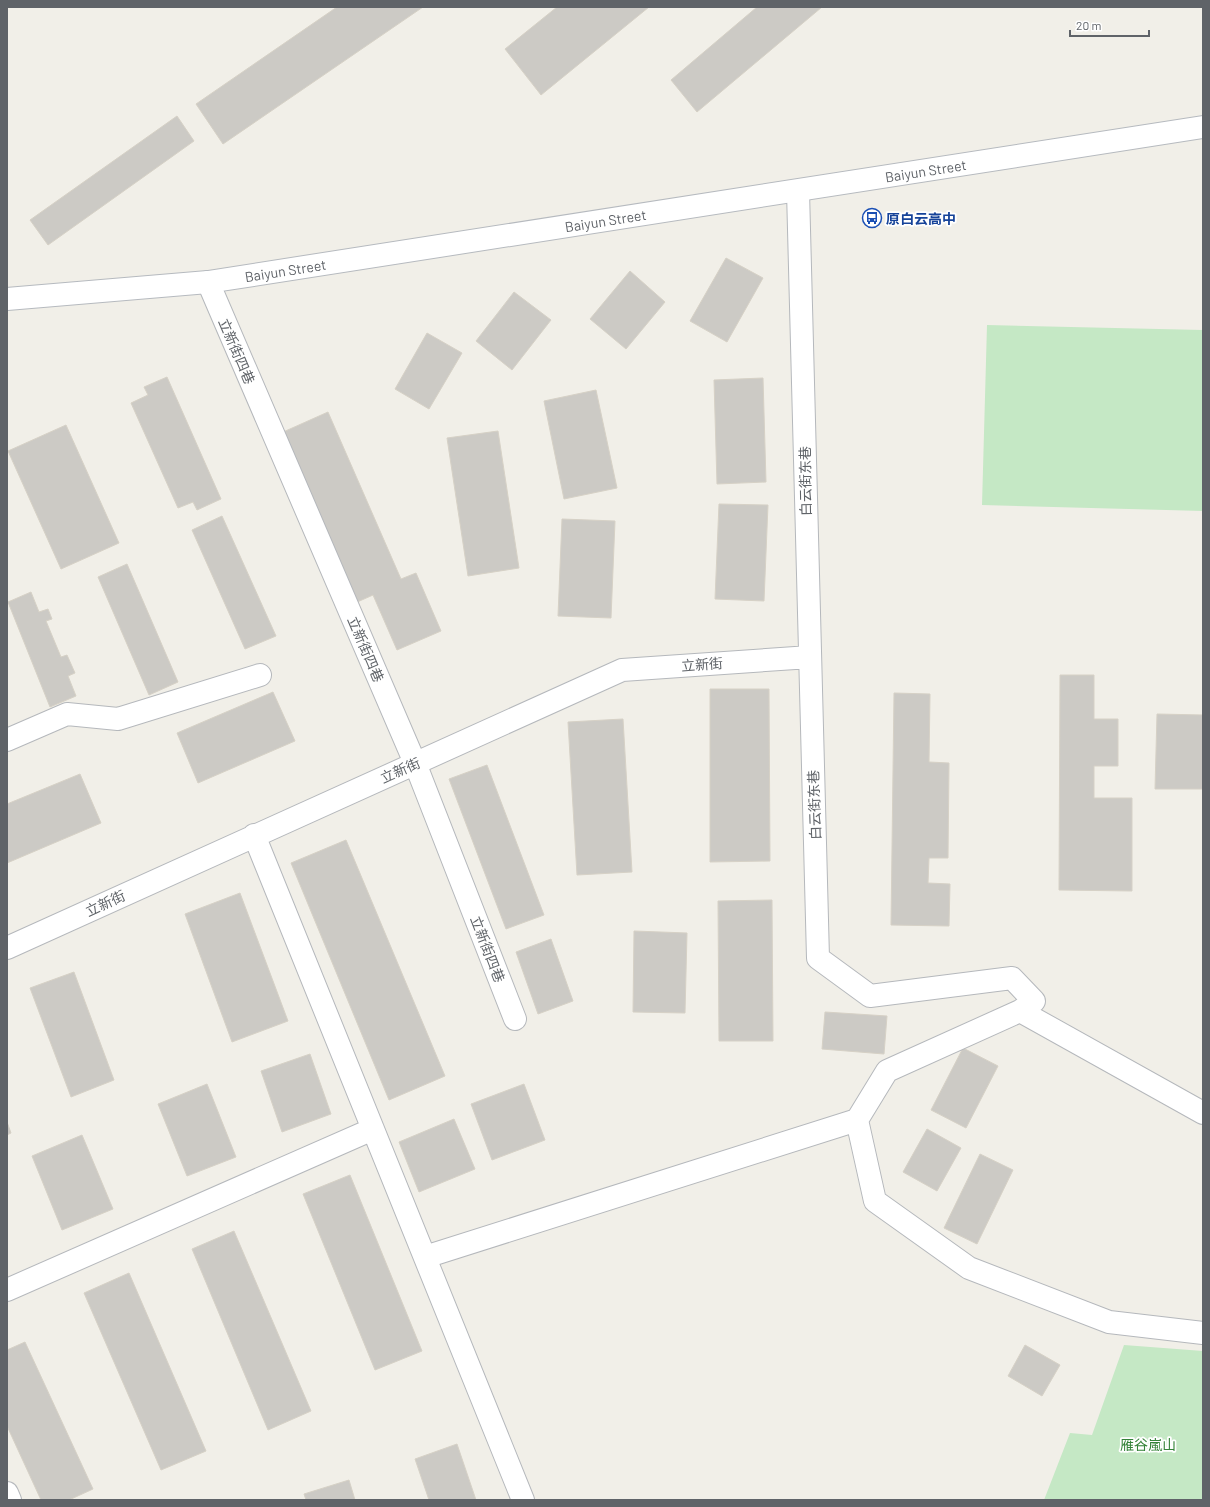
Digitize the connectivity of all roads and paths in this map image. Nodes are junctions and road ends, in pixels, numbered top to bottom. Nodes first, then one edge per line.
1 (1203, 127) edge
2 (798, 191) junction
3 (208, 282) junction
4 (7, 300) edge
5 (810, 656) junction
6 (260, 676) dead end
7 (7, 740) edge
8 (415, 763) junction
9 (254, 835) junction
10 (7, 948) edge
11 (1020, 1011) junction
12 (515, 1019) dead end
13 (1203, 1113) edge
14 (857, 1120) junction
15 (373, 1129) junction
16 (425, 1257) junction
17 (7, 1290) edge
18 (1203, 1333) edge
19 (7, 1493) edge
20 (10, 1500) edge
21 (523, 1500) edge

1 - 2 street, Baiyun Street
2 - 3 street, Baiyun Street
2 - 5 street, 白云街东巷
3 - 4 street, Baiyun Street
3 - 8 street, 立新街四巷
5 - 8 street, 立新街
5 - 11 street, 白云街东巷
6 - 7 street
8 - 9 street, 立新街
8 - 12 street, 立新街四巷
9 - 10 street, 立新街
9 - 15 street
11 - 13 street
11 - 14 street, 白云街东巷
14 - 16 street
14 - 18 street
15 - 16 street
15 - 17 street
16 - 21 street
19 - 20 street

